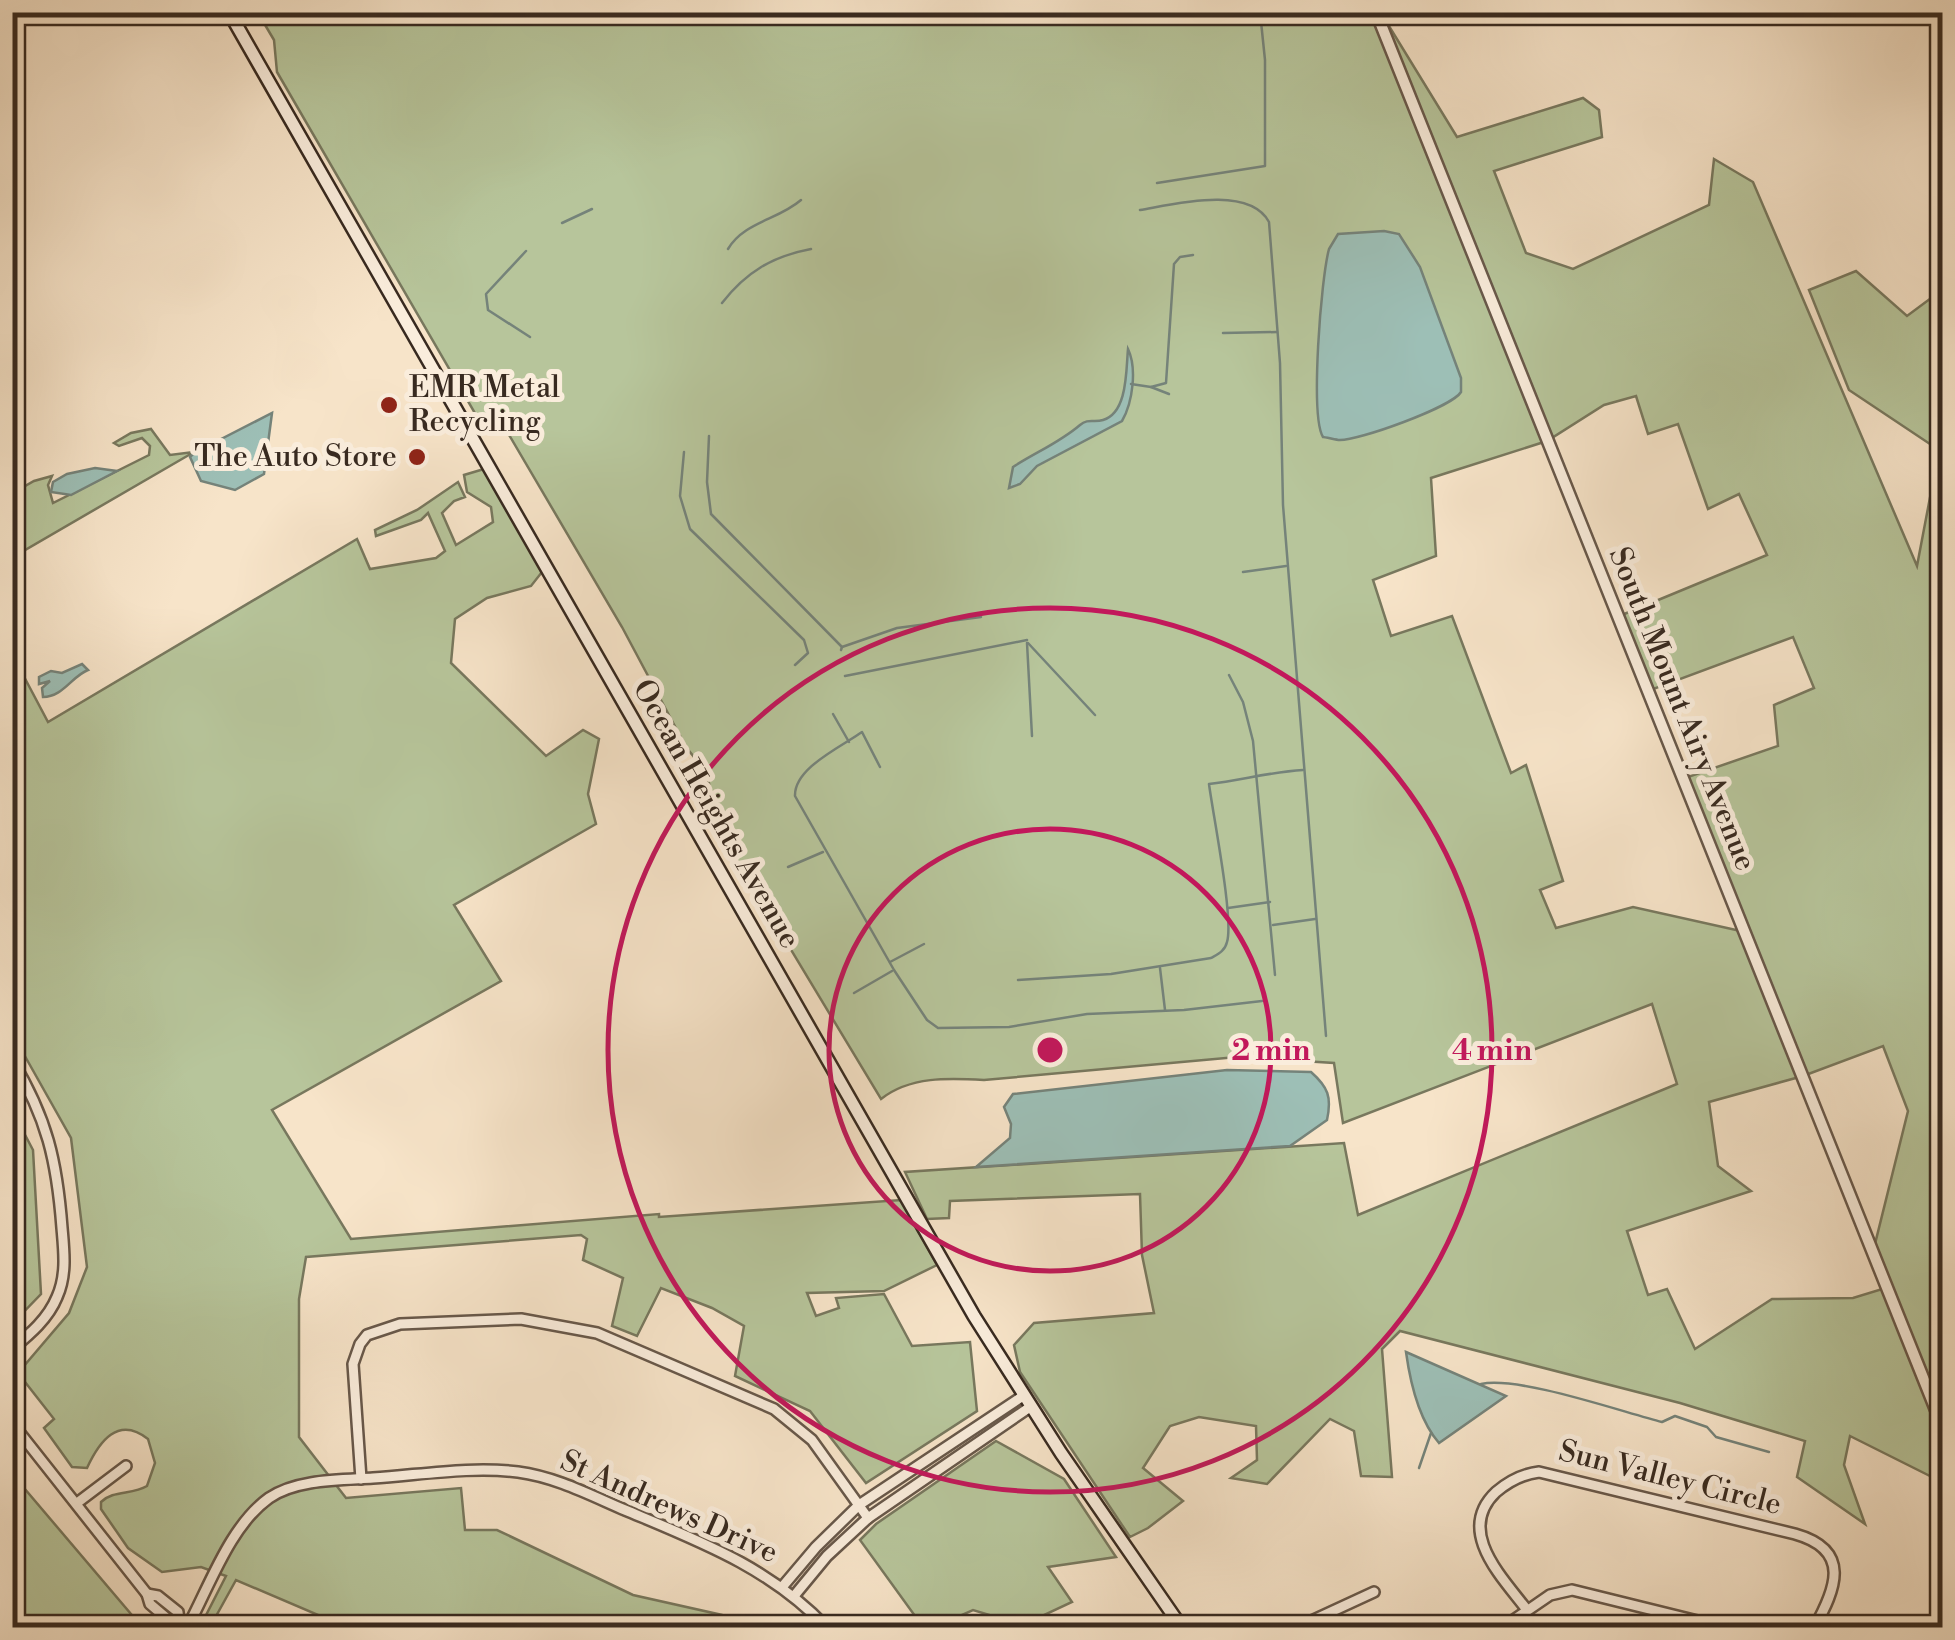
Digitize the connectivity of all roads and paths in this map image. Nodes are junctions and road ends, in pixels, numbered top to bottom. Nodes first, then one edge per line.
1 (229, 12) edge
2 (1376, 12) edge
3 (12, 1060) edge
4 (12, 1350) edge
5 (1027, 1402) junction
6 (12, 1423) edge
7 (1942, 1425) edge
8 (126, 1466) dead end
9 (362, 1478) junction
10 (76, 1503) junction
11 (859, 1505) junction
12 (868, 1518) junction
13 (783, 1586) junction
14 (1374, 1592) dead end
15 (794, 1596) junction
16 (1526, 1610) junction
17 (1669, 1613) junction
18 (1942, 1613) edge
19 (186, 1625) edge
20 (1178, 1626) edge
21 (828, 1628) edge
22 (1296, 1628) edge
23 (1502, 1628) edge
24 (1666, 1628) edge
25 (1726, 1628) edge
26 (1814, 1628) edge
27 (1934, 1628) edge

1 - 5 main road, Ocean Heights Avenue
2 - 7 street, South Mount Airy Avenue
3 - 4 street
5 - 11 street
5 - 12 street
5 - 20 main road, Ocean Heights Avenue
6 - 10 street
8 - 10 street
9 - 11 street
9 - 13 street, St Andrews Drive
9 - 19 street, St Andrews Drive
10 - 19 street
11 - 12 street
11 - 13 street
12 - 15 street
13 - 15 street, St Andrews Drive
14 - 22 street
15 - 21 street, St Andrews Drive
16 - 17 street
16 - 23 street
16 - 26 street, Sun Valley Circle
17 - 24 street
17 - 25 street
18 - 27 street

